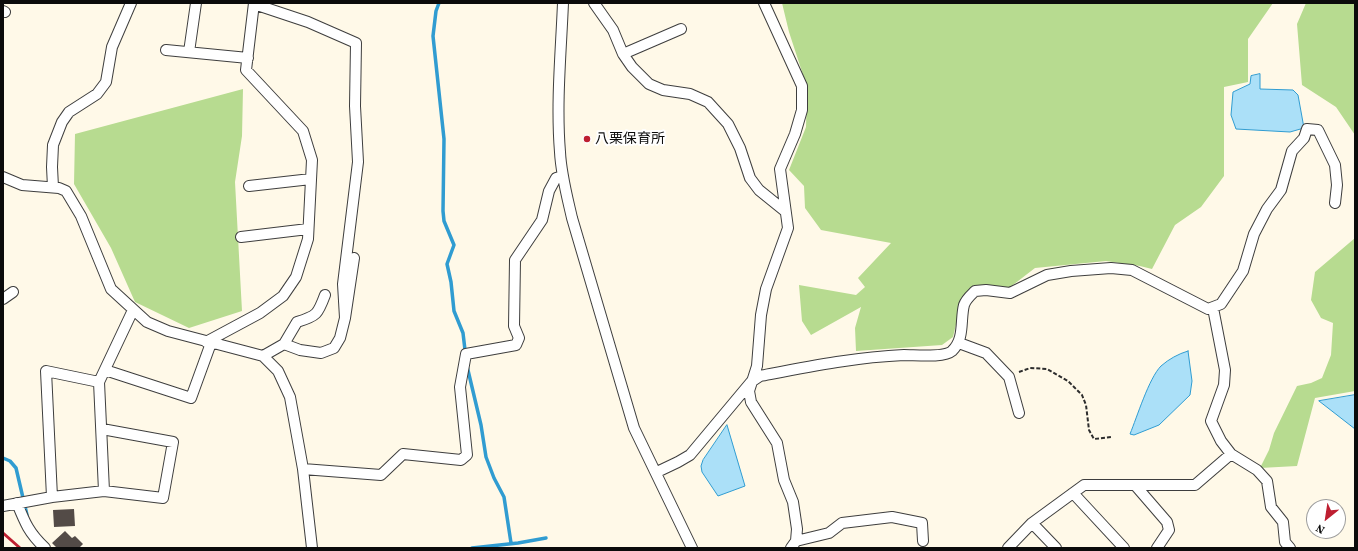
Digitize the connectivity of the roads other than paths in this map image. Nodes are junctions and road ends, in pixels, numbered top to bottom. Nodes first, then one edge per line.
1 (131, 3) edge
2 (196, 3) edge
3 (254, 3) edge
4 (563, 3) edge
5 (594, 3) edge
6 (764, 3) edge
7 (681, 29) dead end
8 (166, 50) dead end
9 (189, 52) junction
10 (623, 54) junction
11 (248, 58) junction
12 (3, 176) edge
13 (563, 176) junction
14 (311, 179) junction
15 (249, 186) dead end
16 (53, 187) junction
17 (1334, 202) dead end
18 (785, 211) junction
19 (308, 229) junction
20 (241, 237) dead end
21 (354, 258) dead end
22 (13, 292) dead end
23 (325, 295) dead end
24 (3, 299) edge
25 (1213, 308) junction
26 (134, 310) junction
27 (345, 318) junction
28 (208, 343) junction
29 (959, 343) junction
30 (284, 344) junction
31 (263, 356) junction
32 (105, 370) junction
33 (99, 382) junction
34 (751, 382) junction
35 (1019, 413) dead end
36 (102, 430) junction
37 (1231, 454) junction
38 (303, 469) junction
39 (657, 472) junction
40 (1135, 485) junction
41 (104, 491) junction
42 (1073, 493) junction
43 (52, 497) junction
44 (22, 502) junction
45 (3, 506) edge
46 (1032, 523) junction
47 (923, 541) dead end
48 (793, 544) edge
49 (45, 548) edge
50 (312, 548) edge
51 (692, 548) edge
52 (1008, 548) edge
53 (1056, 548) edge
54 (1124, 548) edge
55 (1157, 548) edge
56 (1290, 548) edge

1 - 16 street
2 - 9 street
3 - 11 street
3 - 27 street
4 - 13 street
5 - 10 street
6 - 18 street
7 - 10 street
8 - 9 street
9 - 11 street
10 - 18 street
11 - 14 street
12 - 16 street
13 - 38 street
13 - 39 street
14 - 15 street
14 - 19 street
16 - 26 street
17 - 25 street
18 - 34 street
19 - 20 street
19 - 28 street
21 - 27 street
22 - 24 street
23 - 30 street
25 - 29 street
25 - 37 street
26 - 28 street
26 - 32 street
27 - 30 street
28 - 31 street
28 - 32 street
29 - 34 street
29 - 35 street
30 - 31 street
31 - 38 street
32 - 33 street
33 - 36 street
33 - 43 street
34 - 39 street
34 - 48 street
36 - 41 street
36 - 41 street
37 - 40 street
37 - 56 street
38 - 50 street
39 - 51 street
40 - 42 street
40 - 55 street
41 - 43 street
42 - 46 street
42 - 54 street
43 - 44 street
44 - 45 street
44 - 49 street
46 - 52 street
46 - 53 street
47 - 48 street

